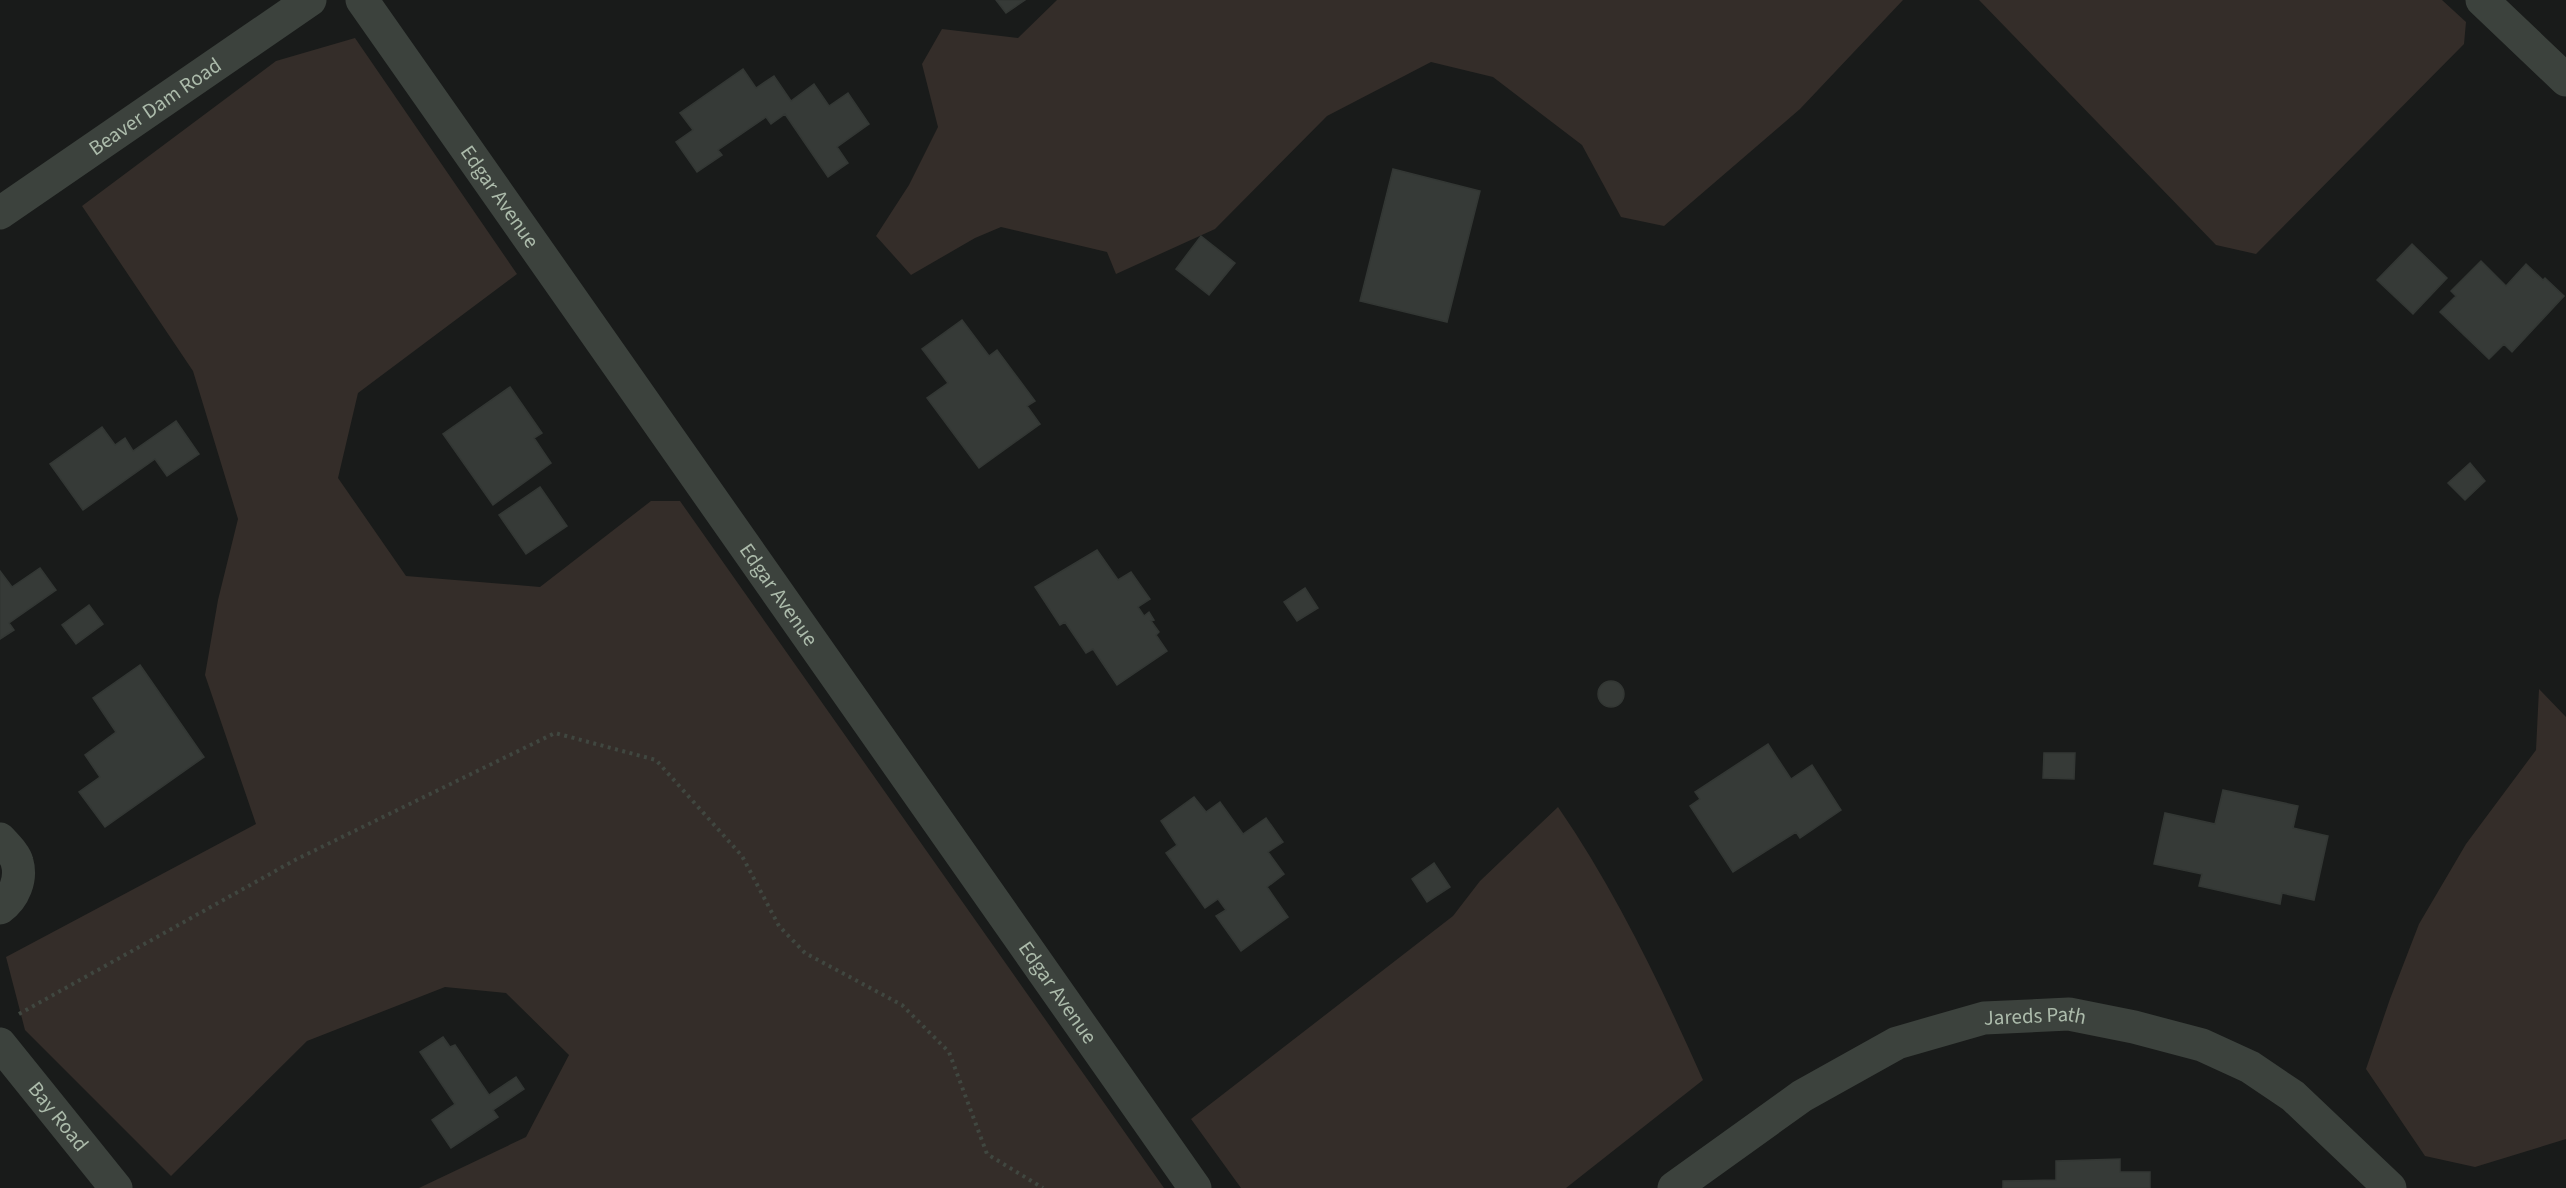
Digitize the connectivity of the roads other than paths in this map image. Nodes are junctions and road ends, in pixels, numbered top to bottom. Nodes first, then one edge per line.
1 (310, 0) edge
2 (362, 0) edge
3 (2482, 0) edge
4 (2566, 80) edge
5 (0, 213) edge
6 (0, 839) edge
7 (0, 908) edge
8 (5, 1031) edge
9 (116, 1188) edge
10 (1195, 1188) edge
11 (1674, 1188) edge
12 (2390, 1188) edge

1 - 5 street, Beaver Dam Road
2 - 10 street, Edgar Avenue
3 - 4 street
6 - 7 street
8 - 9 street, Bay Road
11 - 12 street, Jareds Path

